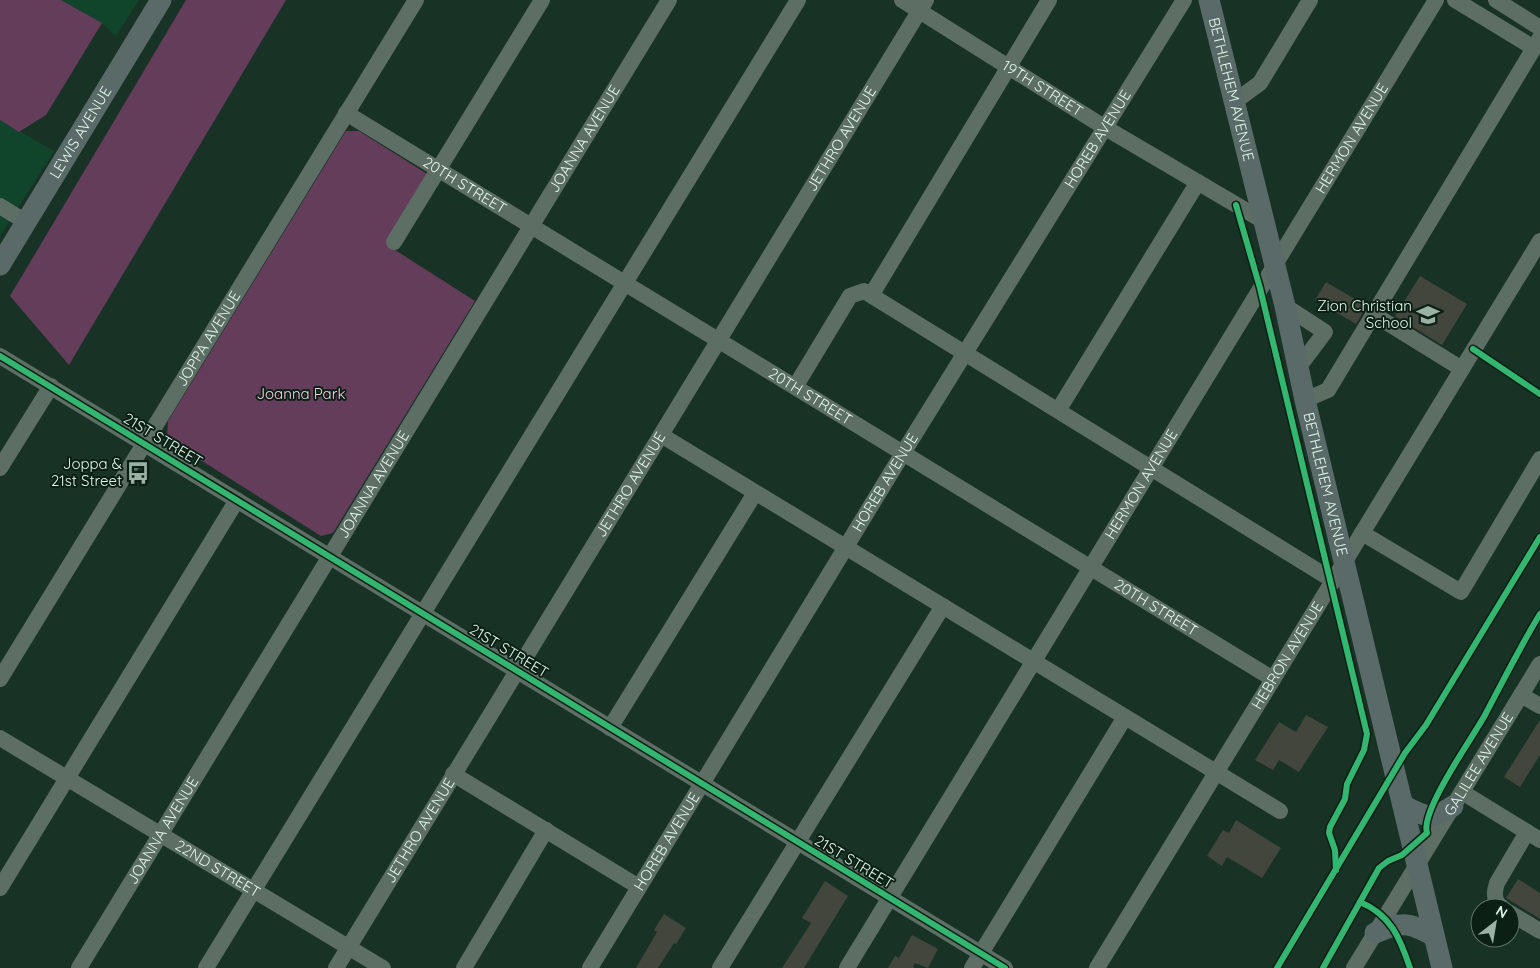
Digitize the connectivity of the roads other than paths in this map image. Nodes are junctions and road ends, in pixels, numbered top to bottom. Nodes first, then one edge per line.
1 (161, 0) edge
2 (416, 0) edge
3 (542, 0) edge
4 (669, 0) edge
5 (798, 0) edge
6 (902, 0) edge
7 (1049, 0) edge
8 (1184, 0) edge
9 (1209, 0) edge
10 (1310, 0) edge
11 (1436, 0) edge
12 (1456, 0) edge
13 (1496, 0) edge
14 (923, 5) edge
15 (1540, 28) edge
16 (1537, 43) edge
17 (1009, 67) junction
18 (1234, 102) junction
19 (346, 113) junction
20 (1104, 127) junction
21 (440, 170) junction
22 (1198, 182) junction
23 (0, 206) edge
24 (1262, 220) junction
25 (26, 222) junction
26 (532, 226) junction
27 (1540, 241) edge
28 (394, 242) dead end
29 (0, 265) edge
30 (1273, 266) junction
31 (625, 283) junction
32 (872, 294) junction
33 (1285, 306) junction
34 (1373, 314) junction
35 (719, 341) junction
36 (966, 352) junction
37 (0, 356) edge
38 (1298, 368) junction
39 (1462, 369) junction
40 (51, 386) junction
41 (795, 387) junction
42 (1305, 400) junction
43 (1059, 409) junction
44 (662, 435) junction
45 (144, 443) junction
46 (903, 453) junction
47 (1540, 459) edge
48 (1151, 467) junction
49 (0, 468) edge
50 (756, 493) junction
51 (237, 500) junction
52 (1362, 533) junction
53 (846, 547) junction
54 (330, 557) junction
55 (1344, 562) junction
56 (1091, 567) junction
57 (1334, 581) junction
58 (942, 606) junction
59 (423, 614) junction
60 (1033, 662) junction
61 (1540, 664) edge
62 (517, 672) junction
63 (0, 679) edge
64 (1273, 679) junction
65 (1521, 695) junction
66 (1540, 706) edge
67 (1125, 717) junction
68 (610, 728) junction
69 (0, 738) edge
70 (1216, 773) junction
71 (453, 774) junction
72 (67, 778) junction
73 (702, 784) junction
74 (1457, 799) junction
75 (1403, 805) junction
76 (1280, 811) dead end
77 (546, 830) junction
78 (160, 835) junction
79 (1534, 836) edge
80 (797, 842) junction
81 (1417, 864) junction
82 (639, 887) junction
83 (0, 888) edge
84 (254, 890) junction
85 (889, 898) junction
86 (1496, 898) edge
87 (1520, 919) edge
88 (1540, 931) edge
89 (1375, 934) junction
90 (1434, 936) junction
91 (349, 947) junction
92 (977, 961) edge
93 (79, 968) edge
94 (206, 968) edge
95 (336, 968) edge
96 (383, 968) edge
97 (464, 968) edge
98 (590, 968) edge
99 (720, 968) edge
100 (847, 968) edge
101 (1005, 968) edge
102 (1097, 968) edge
103 (1354, 968) edge
104 (1442, 968) edge

1 - 25 main road, LEWIS AVENUE
2 - 19 street, JOPPA AVENUE
3 - 21 street
4 - 26 street, JOANNA AVENUE
5 - 31 street
6 - 14 street, 19TH STREET
7 - 17 street
8 - 20 street, HOREB AVENUE
9 - 18 main road, BETHLEHEM AVENUE
10 - 18 street
11 - 30 street, HERMON AVENUE
12 - 16 street
13 - 15 street
14 - 17 street, 19TH STREET
14 - 35 street, JETHRO AVENUE
16 - 34 street
17 - 20 street, 19TH STREET
17 - 32 street
18 - 24 main road, BETHLEHEM AVENUE
19 - 21 street, 20TH STREET
19 - 45 street, JOPPA AVENUE
20 - 22 street, 19TH STREET
20 - 36 street, HOREB AVENUE
21 - 26 street, 20TH STREET
21 - 28 street
22 - 24 street, 19TH STREET
22 - 43 street
23 - 25 street
24 - 30 main road, BETHLEHEM AVENUE
25 - 29 main road, LEWIS AVENUE
26 - 31 street, 20TH STREET
26 - 54 street, JOANNA AVENUE
27 - 39 street, HEBRON AVENUE
30 - 33 main road, BETHLEHEM AVENUE
30 - 48 street, HERMON AVENUE
31 - 35 street, 20TH STREET
31 - 59 street
32 - 36 street
32 - 41 street
33 - 38 main road, BETHLEHEM AVENUE
33 - 38 street
34 - 39 street
34 - 42 street
35 - 41 street, 20TH STREET
35 - 44 street, JETHRO AVENUE
36 - 43 street
36 - 46 street, HOREB AVENUE
37 - 40 street, 21ST STREET
38 - 42 main road, BETHLEHEM AVENUE
39 - 52 street, HEBRON AVENUE
40 - 45 street, 21ST STREET
40 - 49 street
41 - 46 street, 20TH STREET
42 - 55 main road, BETHLEHEM AVENUE
43 - 48 street
44 - 50 street
44 - 62 street, JETHRO AVENUE
45 - 51 street, 21ST STREET
45 - 63 street, JOPPA AVENUE
46 - 53 street, HOREB AVENUE
46 - 56 street, 20TH STREET
47 - 52 street
48 - 56 street, HERMON AVENUE
48 - 57 street
50 - 53 street
50 - 68 street
51 - 54 street, 21ST STREET
51 - 72 street
52 - 55 street, HEBRON AVENUE
53 - 58 street
53 - 73 street, HOREB AVENUE
54 - 59 street, 21ST STREET
54 - 78 street, JOANNA AVENUE
55 - 57 street, HEBRON AVENUE
55 - 75 main road, BETHLEHEM AVENUE
56 - 60 street, HERMON AVENUE
56 - 64 street, 20TH STREET
57 - 64 street, HEBRON AVENUE
58 - 60 street
58 - 80 street
59 - 62 street, 21ST STREET
59 - 84 street
60 - 67 street
60 - 85 street, HERMON AVENUE
61 - 65 street, GALILEE AVENUE
62 - 68 street, 21ST STREET
62 - 71 street, JETHRO AVENUE
64 - 70 street, HEBRON AVENUE
65 - 66 street
65 - 74 street, GALILEE AVENUE
67 - 70 street
67 - 92 street
68 - 73 street, 21ST STREET
69 - 72 street, 22ND STREET
70 - 76 street
70 - 102 street, HEBRON AVENUE
71 - 77 street
71 - 91 street, JETHRO AVENUE
72 - 78 street, 22ND STREET
72 - 83 street
73 - 80 street, 21ST STREET
73 - 82 street, HOREB AVENUE
74 - 75 main road
74 - 79 street
74 - 81 street, GALILEE AVENUE
75 - 81 main road, BETHLEHEM AVENUE
77 - 82 street
77 - 97 street
78 - 84 street, 22ND STREET
78 - 93 street, JOANNA AVENUE
79 - 86 street
80 - 85 street, 21ST STREET
80 - 99 street
81 - 89 street, GALILEE AVENUE
81 - 90 main road, BETHLEHEM AVENUE
82 - 98 street, HOREB AVENUE
84 - 91 street, 22ND STREET
84 - 94 street
85 - 92 street, 21ST STREET
85 - 100 street, HERMON AVENUE
87 - 88 street
89 - 90 main road
89 - 103 street, GALILEE AVENUE
90 - 104 main road, BETHLEHEM AVENUE
91 - 95 street, JETHRO AVENUE
91 - 96 street, 22ND STREET
92 - 101 street, 21ST STREET

